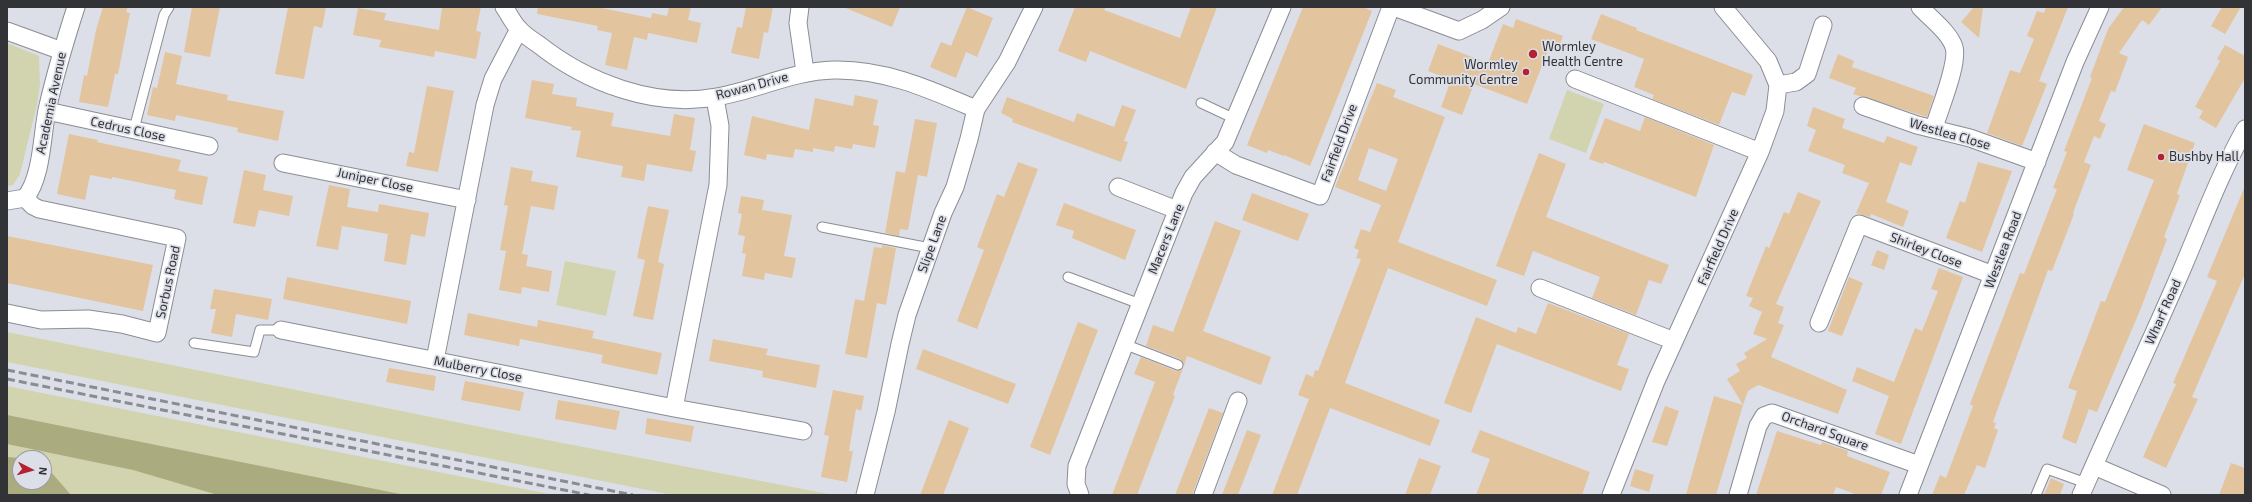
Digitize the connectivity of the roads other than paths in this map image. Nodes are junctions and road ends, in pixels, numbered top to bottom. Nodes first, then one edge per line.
1 (76, 7) edge
2 (169, 7) edge
3 (504, 7) edge
4 (800, 7) edge
5 (1034, 7) edge
6 (1282, 7) edge
7 (1393, 7) edge
8 (1501, 7) edge
9 (1723, 7) edge
10 (1920, 7) edge
11 (2100, 7) edge
12 (1823, 25) dead end
13 (519, 29) junction
14 (7, 31) edge
15 (62, 50) junction
16 (805, 72) junction
17 (1575, 79) dead end
18 (1778, 85) junction
19 (716, 98) junction
20 (1201, 103) dead end
21 (1863, 106) dead end
22 (976, 109) junction
23 (47, 111) junction
24 (1235, 119) junction
25 (1934, 128) junction
26 (134, 129) junction
27 (2245, 129) edge
28 (209, 146) dead end
29 (1215, 152) junction
30 (1760, 152) junction
31 (2037, 162) junction
32 (283, 163) dead end
33 (1118, 187) dead end
34 (25, 198) junction
35 (466, 200) junction
36 (7, 201) edge
37 (1177, 210) junction
38 (822, 227) dead end
39 (930, 248) junction
40 (1993, 275) junction
41 (1068, 277) dead end
42 (1540, 288) dead end
43 (1140, 304) junction
44 (7, 313) edge
45 (1819, 323) dead end
46 (281, 330) joint
47 (1674, 341) junction
48 (194, 343) dead end
49 (1124, 344) junction
50 (435, 360) junction
51 (1178, 365) dead end
52 (1238, 401) dead end
53 (674, 408) junction
54 (803, 431) dead end
55 (1919, 466) junction
56 (2094, 466) junction
57 (2084, 489) edge
58 (1078, 490) edge
59 (865, 495) edge
60 (1203, 495) edge
61 (1612, 495) edge
62 (1738, 495) edge
63 (1908, 495) edge
64 (2036, 495) edge
65 (2162, 495) edge

1 - 15 street, Academia Avenue
2 - 26 lane
3 - 13 street, Rowan Drive
4 - 16 street
5 - 22 street, Slipe Lane
6 - 24 street, Macers Lane
7 - 8 street, Fairfield Drive
7 - 29 street, Fairfield Drive
9 - 18 street, Fairfield Drive
10 - 25 street
11 - 31 street, Westlea Road
12 - 18 street
13 - 19 street, Rowan Drive
13 - 35 street
14 - 15 street
15 - 23 street, Academia Avenue
16 - 19 street, Rowan Drive
16 - 22 street, Rowan Drive
17 - 30 street
18 - 30 street, Fairfield Drive
19 - 53 street
20 - 24 lane
21 - 25 street, Westlea Close
22 - 39 street, Slipe Lane
23 - 26 street, Cedrus Close
23 - 34 street, Academia Avenue
24 - 29 street, Macers Lane
25 - 31 street, Westlea Close
26 - 28 street, Cedrus Close
27 - 56 street, Wharf Road
29 - 37 street, Macers Lane
30 - 47 street, Fairfield Drive
31 - 40 street, Westlea Road
32 - 35 street, Juniper Close
33 - 37 street
34 - 36 street
34 - 44 street, Sorbus Road
35 - 50 street
37 - 43 street, Macers Lane
38 - 39 lane
39 - 59 street, Slipe Lane
40 - 45 street, Shirley Close
40 - 55 street, Westlea Road
41 - 43 lane
42 - 47 street
43 - 49 street, Macers Lane
46 - 48 lane
46 - 50 street, Mulberry Close
47 - 61 street, Fairfield Drive
49 - 51 lane
49 - 58 street, Macers Lane
50 - 53 street, Mulberry Close
52 - 60 street
53 - 54 street, Mulberry Close
55 - 62 street, Orchard Square
55 - 63 street, Westlea Road
56 - 57 street, Wharf Road
56 - 65 street
57 - 64 lane

